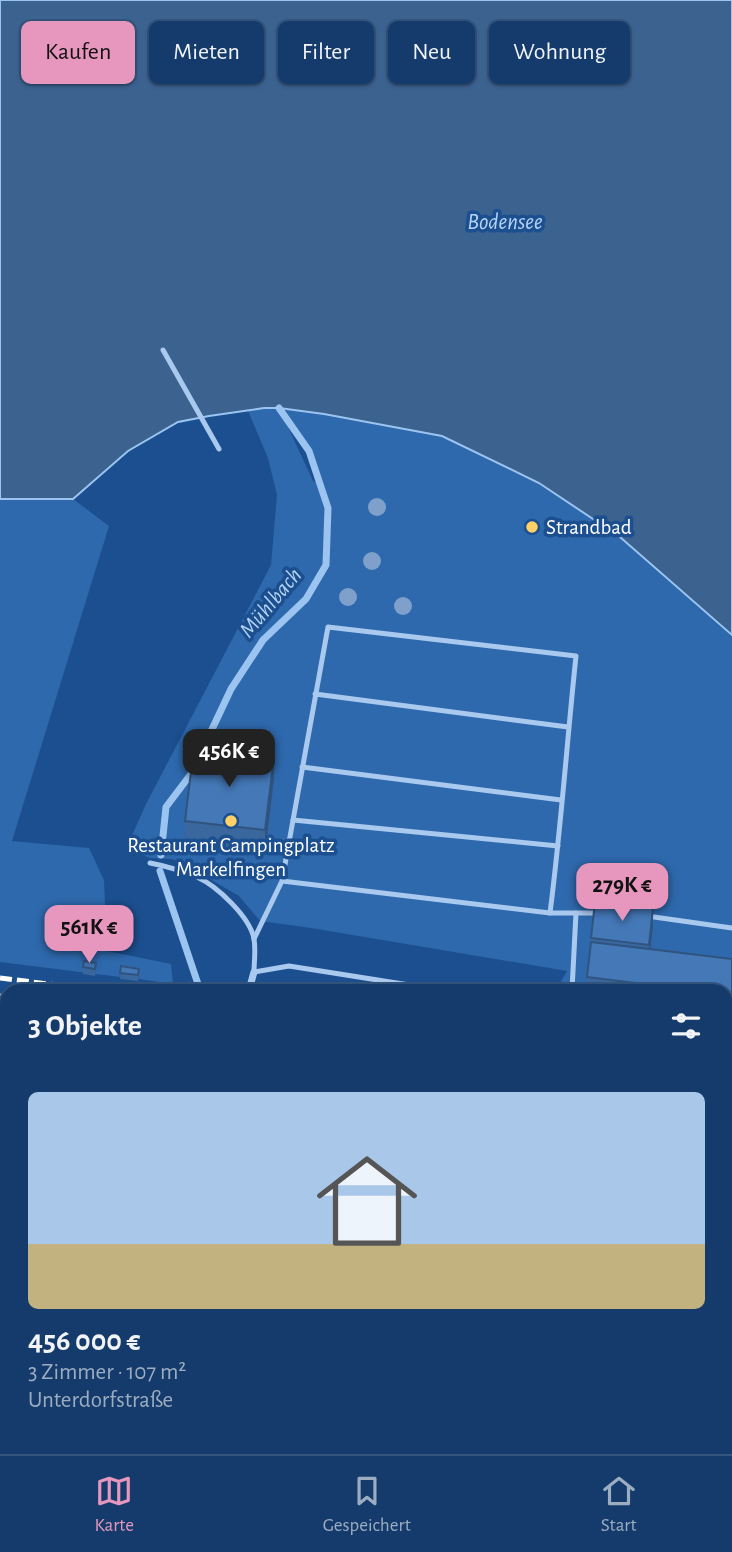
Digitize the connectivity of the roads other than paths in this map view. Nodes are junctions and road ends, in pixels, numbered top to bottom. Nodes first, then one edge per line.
1 (163, 349) dead end
2 (219, 449) dead end
3 (315, 694) junction
4 (568, 727) junction
5 (302, 767) junction
6 (561, 800) junction
7 (293, 820) junction
8 (558, 846) junction
9 (150, 863) dead end
10 (282, 881) junction
11 (550, 913) junction
12 (576, 913) junction
13 (600, 913) edge
14 (638, 915) edge
15 (732, 928) edge
16 (254, 939) junction
17 (254, 972) junction
18 (251, 984) edge
19 (401, 984) edge
20 (572, 984) edge

1 - 2 lane
3 - 4 lane
3 - 4 lane
3 - 5 lane
4 - 6 lane
5 - 6 lane
5 - 7 lane
6 - 8 lane
7 - 8 lane
7 - 10 lane
8 - 11 lane
9 - 16 lane
10 - 11 lane
10 - 16 lane
11 - 12 lane
12 - 13 lane
12 - 20 lane
14 - 15 lane
16 - 17 lane
17 - 18 street
17 - 19 lane

